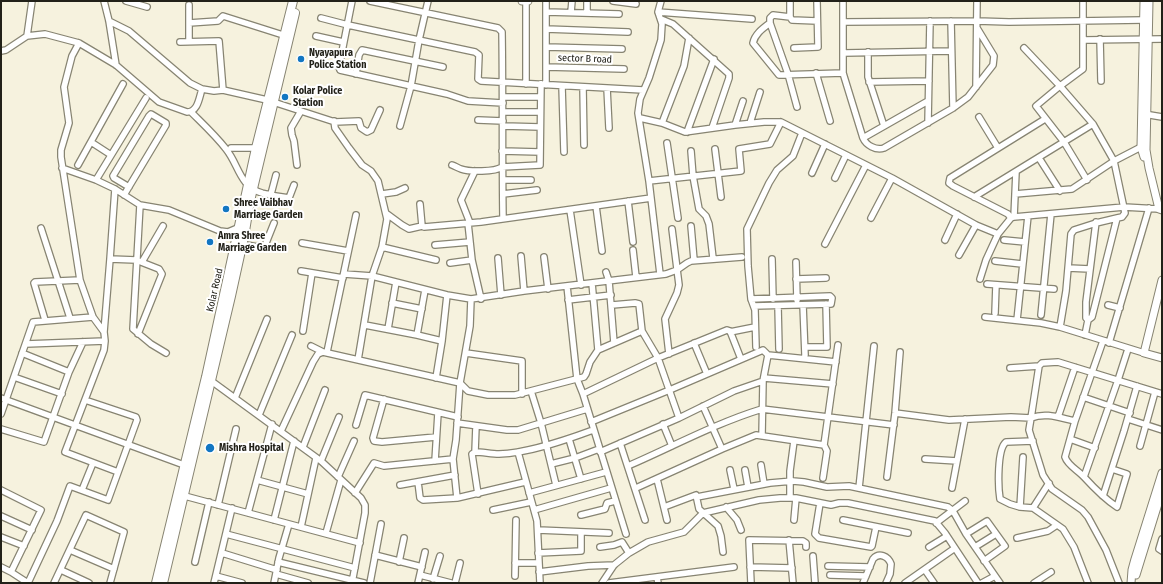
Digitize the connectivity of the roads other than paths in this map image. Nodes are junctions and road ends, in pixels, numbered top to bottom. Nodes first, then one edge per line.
1 (32, 1) edge
2 (104, 1) edge
3 (126, 1) edge
4 (293, 1) edge
5 (298, 1) edge
6 (352, 1) edge
7 (370, 1) edge
8 (428, 1) edge
9 (525, 1) edge
10 (546, 1) edge
11 (572, 1) edge
12 (587, 1) edge
13 (613, 1) edge
14 (661, 1) edge
15 (790, 1) edge
16 (817, 1) edge
17 (843, 1) edge
18 (977, 1) edge
19 (1083, 1) edge
20 (1144, 1) edge
21 (1149, 1) edge
22 (636, 4) dead end
23 (189, 5) dead end
24 (147, 7) dead end
25 (426, 12) junction
26 (546, 12) junction
27 (571, 12) junction
28 (658, 12) junction
29 (587, 13) junction
30 (619, 14) dead end
31 (790, 17) junction
32 (321, 18) dead end
33 (661, 19) junction
34 (752, 19) dead end
35 (1083, 20) junction
36 (1143, 20) junction
37 (109, 21) junction
38 (817, 21) junction
39 (930, 21) junction
40 (951, 21) junction
41 (977, 21) junction
42 (844, 22) junction
43 (189, 23) junction
44 (770, 23) junction
45 (348, 25) junction
46 (977, 28) junction
47 (546, 29) junction
48 (628, 32) dead end
49 (283, 35) junction
50 (27, 36) junction
51 (316, 36) dead end
52 (689, 38) junction
53 (1100, 39) junction
54 (1146, 39) junction
55 (1162, 39) edge
56 (419, 40) junction
57 (1083, 40) junction
58 (180, 42) dead end
59 (189, 42) junction
60 (344, 42) junction
61 (79, 43) junction
62 (546, 47) junction
63 (284, 48) junction
64 (622, 48) dead end
65 (794, 48) dead end
66 (1024, 48) dead end
67 (1, 51) edge
68 (951, 51) junction
69 (844, 52) junction
70 (868, 52) junction
71 (930, 52) junction
72 (714, 59) junction
73 (416, 61) junction
74 (116, 65) junction
75 (546, 67) junction
76 (443, 68) dead end
77 (624, 69) dead end
78 (816, 73) junction
79 (843, 73) junction
80 (356, 74) junction
81 (788, 74) junction
82 (503, 81) junction
83 (928, 81) junction
84 (1101, 81) dead end
85 (870, 82) junction
86 (123, 84) dead end
87 (526, 84) junction
88 (543, 85) junction
89 (411, 86) junction
90 (562, 86) junction
91 (1060, 86) junction
92 (583, 87) junction
93 (976, 87) junction
94 (607, 88) junction
95 (202, 89) junction
96 (223, 90) junction
97 (643, 90) junction
98 (760, 92) dead end
99 (540, 97) junction
100 (146, 98) dead end
101 (503, 100) junction
102 (271, 101) junction
103 (743, 101) dead end
104 (928, 101) junction
105 (797, 107) dead end
106 (953, 108) junction
107 (380, 110) dead end
108 (301, 111) junction
109 (191, 112) junction
110 (503, 112) junction
111 (540, 112) junction
112 (1144, 114) junction
113 (979, 117) dead end
114 (1162, 117) edge
115 (640, 118) junction
116 (1045, 119) junction
117 (478, 120) dead end
118 (334, 121) junction
119 (830, 121) dead end
120 (781, 122) junction
121 (662, 123) junction
122 (750, 123) junction
123 (928, 123) junction
124 (504, 124) junction
125 (1093, 124) junction
126 (736, 125) junction
127 (400, 126) dead end
128 (884, 126) junction
129 (540, 127) junction
130 (608, 128) dead end
131 (712, 128) junction
132 (687, 132) junction
133 (802, 133) junction
134 (863, 138) junction
135 (1144, 138) junction
136 (91, 142) junction
137 (1064, 142) junction
138 (667, 143) dead end
139 (825, 144) junction
140 (584, 145) dead end
141 (1141, 147) junction
142 (231, 148) dead end
143 (256, 148) junction
144 (998, 148) junction
145 (715, 149) dead end
146 (502, 151) junction
147 (691, 151) dead end
148 (540, 152) junction
149 (564, 152) dead end
150 (111, 155) junction
151 (846, 155) junction
152 (1039, 158) junction
153 (1114, 161) junction
154 (78, 165) dead end
155 (297, 165) dead end
156 (452, 165) dead end
157 (866, 165) junction
158 (1148, 165) junction
159 (502, 167) junction
160 (62, 168) junction
161 (475, 171) junction
162 (1016, 172) junction
163 (718, 173) junction
164 (812, 173) dead end
165 (276, 174) dead end
166 (693, 176) junction
167 (835, 178) dead end
168 (892, 178) junction
169 (673, 179) junction
170 (96, 180) junction
171 (503, 180) junction
172 (531, 180) dead end
173 (1087, 180) junction
174 (649, 181) junction
175 (294, 185) dead end
176 (129, 187) junction
177 (251, 188) junction
178 (405, 188) dead end
179 (114, 189) junction
180 (537, 190) dead end
181 (1060, 191) junction
182 (382, 194) junction
183 (503, 194) junction
184 (1014, 194) junction
185 (124, 195) junction
186 (269, 195) junction
187 (721, 197) dead end
188 (974, 197) junction
189 (651, 198) junction
190 (628, 201) junction
191 (420, 204) dead end
192 (140, 205) junction
193 (596, 206) junction
194 (1124, 207) junction
195 (1149, 208) junction
196 (570, 210) junction
197 (1160, 210) edge
198 (387, 214) junction
199 (957, 214) junction
200 (1052, 214) junction
201 (356, 215) dead end
202 (1028, 216) junction
203 (503, 218) junction
204 (678, 218) dead end
205 (871, 218) dead end
206 (1012, 218) junction
207 (1117, 218) junction
208 (1096, 222) junction
209 (274, 223) dead end
210 (469, 223) junction
211 (976, 225) junction
212 (162, 226) dead end
213 (422, 226) junction
214 (691, 226) dead end
215 (243, 227) junction
216 (41, 228) dead end
217 (672, 229) dead end
218 (998, 234) junction
219 (945, 240) dead end
220 (1004, 240) dead end
221 (470, 242) junction
222 (633, 242) dead end
223 (1025, 242) junction
224 (240, 243) junction
225 (302, 243) dead end
226 (825, 244) dead end
227 (435, 245) dead end
228 (382, 247) junction
229 (633, 250) dead end
230 (348, 251) junction
231 (602, 251) dead end
232 (960, 255) dead end
233 (521, 256) dead end
234 (544, 257) dead end
235 (742, 257) dead end
236 (498, 258) dead end
237 (713, 258) junction
238 (110, 259) junction
239 (772, 259) dead end
240 (436, 260) dead end
241 (472, 260) junction
242 (694, 260) junction
243 (139, 261) junction
244 (796, 262) dead end
245 (995, 262) dead end
246 (450, 263) dead end
247 (1022, 264) junction
248 (1068, 268) junction
249 (677, 270) junction
250 (1090, 270) junction
251 (301, 271) dead end
252 (606, 272) dead end
253 (312, 273) junction
254 (660, 274) junction
255 (344, 276) junction
256 (372, 276) junction
257 (636, 277) junction
258 (826, 278) dead end
259 (796, 279) junction
260 (980, 279) dead end
261 (80, 280) junction
262 (1162, 280) edge
263 (609, 281) junction
264 (58, 282) junction
265 (396, 282) junction
266 (592, 283) junction
267 (987, 284) dead end
268 (581, 285) junction
269 (996, 285) junction
270 (567, 286) junction
271 (1020, 287) junction
272 (548, 288) junction
273 (1043, 288) junction
274 (1054, 289) dead end
275 (424, 290) junction
276 (524, 291) junction
277 (447, 295) junction
278 (611, 295) junction
279 (501, 296) junction
280 (593, 298) junction
281 (797, 298) junction
282 (481, 299) junction
283 (772, 299) junction
284 (471, 300) junction
285 (568, 300) junction
286 (751, 300) junction
287 (392, 303) junction
288 (826, 304) junction
289 (797, 305) junction
290 (803, 305) junction
291 (1108, 305) dead end
292 (612, 306) junction
293 (754, 306) junction
294 (778, 306) junction
295 (1120, 308) junction
296 (422, 309) junction
297 (994, 313) dead end
298 (1041, 315) dead end
299 (985, 316) dead end
300 (93, 317) junction
301 (70, 318) junction
302 (267, 319) dead end
303 (45, 320) junction
304 (1017, 320) junction
305 (1088, 320) junction
306 (365, 324) junction
307 (755, 327) junction
308 (1060, 327) junction
309 (388, 329) junction
310 (303, 331) dead end
311 (642, 331) junction
312 (104, 332) junction
313 (730, 332) junction
314 (138, 334) junction
315 (417, 335) junction
316 (1084, 335) junction
317 (292, 336) dead end
318 (105, 341) junction
319 (442, 341) junction
320 (1103, 341) junction
321 (83, 342) junction
322 (614, 343) junction
323 (694, 343) junction
324 (1110, 343) junction
325 (26, 344) junction
326 (838, 345) dead end
327 (311, 346) dead end
328 (874, 346) dead end
329 (756, 347) dead end
330 (805, 347) junction
331 (779, 349) dead end
332 (1128, 349) junction
333 (598, 350) junction
334 (325, 352) junction
335 (900, 352) dead end
336 (466, 353) junction
337 (1144, 353) junction
338 (22, 354) junction
339 (166, 354) dead end
340 (669, 354) junction
341 (768, 355) junction
342 (805, 355) dead end
343 (658, 358) junction
344 (1162, 358) edge
345 (741, 359) junction
346 (358, 360) junction
347 (836, 362) junction
348 (1039, 366) junction
349 (1075, 367) junction
350 (1010, 368) dead end
351 (69, 372) junction
352 (1092, 372) junction
353 (707, 374) junction
354 (14, 377) junction
355 (436, 378) junction
356 (209, 379) junction
357 (577, 379) junction
358 (764, 379) junction
359 (1118, 380) junction
360 (460, 383) junction
361 (833, 384) junction
362 (1138, 386) junction
363 (325, 390) dead end
364 (669, 390) junction
365 (531, 391) junction
366 (1154, 392) junction
367 (62, 394) junction
368 (522, 394) junction
369 (583, 394) junction
370 (1162, 394) edge
371 (235, 398) junction
372 (1083, 398) junction
373 (3, 399) edge
374 (384, 399) junction
375 (86, 400) junction
376 (703, 406) junction
377 (1108, 406) junction
378 (587, 409) junction
379 (762, 409) junction
380 (438, 413) junction
381 (895, 413) junction
382 (1, 414) edge
383 (259, 415) junction
384 (1129, 416) junction
385 (53, 417) junction
386 (339, 417) dead end
387 (828, 417) junction
388 (1058, 417) junction
389 (679, 418) junction
390 (1031, 418) junction
391 (965, 419) junction
392 (458, 420) junction
393 (1075, 421) junction
394 (591, 422) junction
395 (866, 422) junction
396 (272, 424) junction
397 (541, 424) junction
398 (663, 424) junction
399 (75, 425) junction
400 (356, 425) dead end
401 (894, 425) junction
402 (1146, 425) junction
403 (476, 426) junction
404 (713, 428) junction
405 (1, 429) edge
406 (236, 429) dead end
407 (593, 430) junction
408 (1162, 430) edge
409 (281, 431) junction
410 (762, 436) junction
411 (436, 437) junction
412 (569, 438) junction
413 (1070, 439) junction
414 (294, 441) junction
415 (354, 441) dead end
416 (794, 441) junction
417 (1033, 441) junction
418 (620, 443) junction
419 (129, 445) junction
420 (546, 445) junction
421 (824, 445) junction
422 (672, 446) junction
423 (1140, 446) dead end
424 (303, 447) junction
425 (1095, 448) junction
426 (722, 449) junction
427 (599, 450) junction
428 (474, 452) junction
429 (518, 452) junction
430 (1023, 457) dead end
431 (575, 458) junction
432 (318, 459) junction
433 (452, 459) junction
434 (925, 459) dead end
435 (435, 461) junction
436 (957, 461) junction
437 (93, 463) junction
438 (551, 464) junction
439 (184, 465) junction
440 (762, 465) dead end
441 (628, 466) junction
442 (1112, 469) junction
443 (730, 470) dead end
444 (745, 470) dead end
445 (118, 472) junction
446 (606, 472) junction
447 (1162, 473) edge
448 (455, 475) junction
449 (887, 477) dead end
450 (340, 478) junction
451 (581, 478) junction
452 (823, 478) dead end
453 (1084, 478) junction
454 (656, 479) junction
455 (256, 480) junction
456 (790, 481) junction
457 (418, 482) junction
458 (525, 482) junction
459 (1049, 483) junction
460 (764, 484) junction
461 (400, 485) dead end
462 (556, 485) junction
463 (282, 487) junction
464 (748, 487) junction
465 (611, 488) junction
466 (636, 488) junction
467 (859, 488) junction
468 (952, 488) dead end
469 (1, 490) edge
470 (82, 490) junction
471 (734, 490) junction
472 (1162, 491) edge
473 (355, 493) junction
474 (528, 493) junction
475 (308, 494) junction
476 (478, 494) junction
477 (181, 495) junction
478 (1102, 496) junction
479 (697, 497) junction
480 (457, 498) junction
481 (793, 498) junction
482 (615, 501) junction
483 (965, 501) dead end
484 (210, 502) junction
485 (531, 502) junction
486 (820, 503) junction
487 (218, 504) junction
488 (1158, 506) edge
489 (664, 507) junction
490 (726, 507) junction
491 (1020, 507) junction
492 (232, 508) junction
493 (1033, 508) junction
494 (492, 510) dead end
495 (534, 510) junction
496 (953, 511) junction
497 (248, 513) junction
498 (703, 513) junction
499 (581, 515) dead end
500 (1, 516) edge
501 (274, 520) junction
502 (516, 520) dead end
503 (645, 520) dead end
504 (667, 520) dead end
505 (794, 520) dead end
506 (843, 520) dead end
507 (936, 523) junction
508 (289, 524) junction
509 (381, 524) dead end
510 (1057, 525) junction
511 (301, 527) junction
512 (876, 527) junction
513 (32, 530) junction
514 (538, 530) junction
515 (741, 530) dead end
516 (581, 532) junction
517 (326, 533) junction
518 (609, 533) dead end
519 (908, 533) dead end
520 (226, 534) junction
521 (626, 534) dead end
522 (966, 534) junction
523 (996, 534) junction
524 (947, 536) junction
525 (1, 537) edge
526 (404, 538) dead end
527 (1018, 538) dead end
528 (1162, 539) edge
529 (789, 540) junction
530 (360, 543) junction
531 (24, 546) junction
532 (600, 547) dead end
533 (806, 547) dead end
534 (929, 547) dead end
535 (975, 547) junction
536 (282, 548) junction
537 (955, 548) junction
538 (70, 550) junction
539 (632, 551) junction
540 (1162, 551) edge
541 (425, 552) dead end
542 (724, 552) dead end
543 (222, 553) junction
544 (538, 553) junction
545 (375, 555) junction
546 (440, 556) dead end
547 (813, 556) dead end
548 (984, 561) junction
549 (195, 562) dead end
550 (278, 562) junction
551 (399, 562) junction
552 (460, 563) dead end
553 (515, 563) junction
554 (539, 563) junction
555 (614, 565) junction
556 (828, 566) dead end
557 (1, 567) edge
558 (422, 567) junction
559 (734, 567) dead end
560 (750, 567) junction
561 (870, 567) junction
562 (355, 568) junction
563 (792, 568) junction
564 (114, 569) junction
565 (61, 570) junction
566 (924, 570) junction
567 (11, 572) junction
568 (276, 572) junction
569 (539, 572) junction
570 (1051, 572) dead end
571 (420, 575) junction
572 (830, 575) dead end
573 (216, 576) junction
574 (515, 576) dead end
575 (866, 576) junction
576 (995, 576) junction
577 (433, 579) junction
578 (658, 580) edge
579 (630, 581) edge
580 (352, 582) edge
581 (1038, 582) edge
582 (28, 583) edge
583 (54, 583) edge
584 (89, 583) edge
585 (110, 583) edge
586 (156, 583) edge
587 (164, 583) edge
588 (214, 583) edge
589 (242, 583) edge
590 (274, 583) edge
591 (308, 583) edge
592 (364, 583) edge
593 (370, 583) edge
594 (418, 583) edge
595 (452, 583) edge
596 (455, 583) edge
597 (540, 583) edge
598 (602, 583) edge
599 (609, 583) edge
600 (751, 583) edge
601 (793, 583) edge
602 (815, 583) edge
603 (863, 583) edge
604 (886, 583) edge
605 (905, 583) edge
606 (934, 583) edge
607 (978, 583) edge
608 (982, 583) edge
609 (1000, 583) edge
610 (1088, 583) edge
611 (1119, 583) edge
612 (1131, 583) edge
613 (1135, 583) edge

1 - 50 street
2 - 37 street
3 - 24 street
4 - 49 main road, Kolar Road
5 - 63 main road, Kolar Road
6 - 45 street
7 - 25 street
8 - 25 street
9 - 87 street
10 - 26 street
11 - 27 street
12 - 29 street
13 - 22 street
14 - 28 street
15 - 31 street
16 - 38 street
17 - 42 street
18 - 41 street
19 - 35 street
20 - 36 street
21 - 54 street
23 - 43 street
25 - 56 street
25 - 82 street
26 - 27 street
26 - 47 street
27 - 29 street
28 - 33 street
28 - 34 street
29 - 30 street
31 - 38 street
31 - 44 street
32 - 45 street
33 - 52 street
33 - 97 street
35 - 36 street
35 - 41 street
35 - 57 street
36 - 54 street
37 - 74 street
37 - 95 street
38 - 65 street
39 - 40 street
39 - 42 street
39 - 71 street
40 - 41 street
40 - 68 street
41 - 46 street
42 - 69 street
43 - 49 street
43 - 59 street
44 - 81 street
44 - 81 street
45 - 56 street
45 - 60 street
46 - 93 street
46 - 93 street
47 - 48 street
47 - 62 street
49 - 63 main road, Kolar Road
50 - 61 street
50 - 67 street
51 - 60 street
52 - 72 street
52 - 121 street
53 - 54 street
53 - 57 street
53 - 84 street
54 - 55 street
54 - 112 street
56 - 73 street
56 - 82 street
57 - 91 street
58 - 59 street
59 - 96 street
60 - 80 street
61 - 74 street
61 - 160 street
62 - 64 street
62 - 75 street
63 - 102 main road, Kolar Road
66 - 91 street
68 - 71 street
68 - 106 street
69 - 70 street
69 - 79 street
70 - 71 street
70 - 85 street
71 - 83 street
72 - 131 street
72 - 132 street
73 - 76 street
73 - 80 street
73 - 89 street
74 - 109 street
75 - 77 street, sector B road
75 - 88 street
78 - 79 street
78 - 81 street
78 - 119 street
79 - 134 street
80 - 89 street
81 - 105 street
82 - 87 street
82 - 101 street
83 - 85 street
83 - 104 street
85 - 128 street
86 - 136 street
87 - 88 street
88 - 90 street
88 - 99 street
89 - 101 street
89 - 127 street
90 - 92 street
90 - 149 street
91 - 116 street
91 - 125 street
92 - 94 street
92 - 140 street
93 - 106 street
94 - 97 street
94 - 130 street
95 - 96 street
95 - 109 street
96 - 102 street
97 - 115 street
98 - 122 street
99 - 101 street
99 - 111 street
100 - 150 street
101 - 110 street
102 - 108 street
102 - 143 main road, Kolar Road
102 - 177 main road, Kolar Road
103 - 126 street
104 - 123 street
104 - 128 street
106 - 123 street
107 - 118 street
108 - 118 street
108 - 155 street
109 - 177 street
110 - 111 street
110 - 124 street
111 - 129 street
112 - 114 street
112 - 135 street
113 - 144 street
115 - 121 street
115 - 174 street
116 - 137 street
116 - 144 street
117 - 124 street
118 - 182 street
120 - 122 street
120 - 133 street
120 - 163 street
121 - 132 street
122 - 126 street
123 - 134 street
124 - 129 street
124 - 146 street
125 - 137 street
125 - 153 street
126 - 131 street
128 - 134 street
129 - 148 street
131 - 132 street
133 - 139 street
133 - 286 street
135 - 141 street
135 - 158 street
136 - 150 street
136 - 154 street
137 - 152 street
137 - 173 street
138 - 169 street
139 - 151 street
139 - 164 street
141 - 153 street
141 - 158 street
142 - 143 street
143 - 177 main road, Kolar Road
144 - 188 street
145 - 163 street
146 - 148 street
146 - 159 street
147 - 166 street
148 - 159 street
150 - 170 street
151 - 157 street
151 - 167 street
152 - 162 street
152 - 181 street
153 - 173 street
153 - 194 street
156 - 161 street
157 - 168 street
157 - 226 street
158 - 197 street
159 - 161 street
159 - 171 street
160 - 170 street
160 - 261 street
161 - 210 street
162 - 184 street
162 - 188 street
163 - 166 street
163 - 187 street
165 - 186 street
166 - 169 street
166 - 237 street
168 - 199 street
168 - 205 street
169 - 174 street
169 - 204 street
170 - 179 street
171 - 172 street
171 - 183 street
173 - 181 street
174 - 189 street
175 - 186 street
176 - 176 street
176 - 185 street
177 - 186 street
177 - 215 main road, Kolar Road
178 - 182 street
179 - 185 street
179 - 238 street
180 - 183 street
181 - 184 street
182 - 198 street
183 - 203 street
184 - 206 street
185 - 192 street
188 - 206 street
189 - 190 street
189 - 254 street
190 - 193 street
190 - 222 street
191 - 213 street
192 - 215 street
192 - 243 street
193 - 196 street
193 - 231 street
194 - 195 street
194 - 200 street
194 - 207 street
195 - 197 street
195 - 295 street
196 - 203 street
196 - 268 street
198 - 213 street
198 - 228 street
199 - 211 street
199 - 219 street
200 - 202 street
200 - 273 street
201 - 230 street
202 - 206 street
202 - 223 street
203 - 210 street
206 - 218 street
207 - 208 street
207 - 305 street
208 - 248 street
208 - 250 street
209 - 224 street
210 - 213 street
210 - 221 street
211 - 218 street
211 - 232 street
212 - 243 street
214 - 242 street
215 - 224 main road, Kolar Road
216 - 264 street
217 - 249 street
218 - 260 street
220 - 223 street
221 - 227 street
221 - 241 street
223 - 247 street
224 - 356 main road, Kolar Road
225 - 230 street
228 - 240 street
228 - 256 street
229 - 257 street
230 - 255 street
233 - 276 street
234 - 272 street
235 - 237 street
236 - 279 street
237 - 242 street
238 - 243 street
238 - 312 street
239 - 283 street
241 - 246 street
241 - 282 street
242 - 249 street
243 - 314 street
243 - 314 street
244 - 259 street
245 - 247 street
247 - 271 street
248 - 250 street
248 - 308 street
249 - 254 street
249 - 340 street
250 - 305 street
251 - 253 street
252 - 263 street
253 - 255 street
253 - 310 street
254 - 257 street
255 - 256 street
255 - 334 street
256 - 265 street
256 - 306 street
257 - 263 street
258 - 259 street
259 - 281 street
261 - 264 street
261 - 300 street
262 - 337 street
263 - 266 street
263 - 278 street
264 - 301 street
264 - 303 street
265 - 275 street
265 - 287 street
266 - 268 street
266 - 280 street
267 - 269 street
268 - 270 street
269 - 271 street
269 - 297 street
270 - 272 street
270 - 285 street
271 - 273 street
271 - 304 street
272 - 276 street
273 - 274 street
273 - 298 street
275 - 277 street
275 - 296 street
276 - 279 street
277 - 284 street
277 - 319 street
278 - 280 street
278 - 292 street
279 - 282 street
280 - 285 street
280 - 333 street
281 - 283 street
281 - 288 street
281 - 289 street
282 - 284 street
283 - 286 street
284 - 336 street
285 - 357 street
286 - 293 street
287 - 296 street
287 - 309 street
288 - 290 street
288 - 330 street
289 - 290 street
289 - 294 street
290 - 330 street
291 - 295 street
292 - 311 street
292 - 322 street
293 - 294 street
293 - 307 street
294 - 331 street
295 - 324 street
296 - 315 street
299 - 304 street
300 - 301 street
300 - 312 street
301 - 303 street
302 - 371 street
303 - 325 street
304 - 308 street
305 - 316 street
306 - 309 street
306 - 346 street
307 - 313 street
307 - 329 street
308 - 316 street
309 - 315 street
311 - 322 street
311 - 343 street
312 - 318 street
313 - 323 street
313 - 345 street
314 - 339 street
315 - 319 street
316 - 320 street
317 - 383 street
318 - 321 street
318 - 375 street
319 - 355 street
320 - 324 street
320 - 352 street
321 - 325 street
321 - 351 street
322 - 333 street
323 - 340 street
323 - 353 street
324 - 332 street
325 - 338 street
326 - 347 street
327 - 334 street
328 - 395 street
330 - 342 street
332 - 337 street
332 - 359 street
333 - 357 street
334 - 346 street
334 - 409 street
335 - 381 street
336 - 360 street
336 - 368 street
337 - 344 street
338 - 351 street
338 - 354 street
340 - 343 street
341 - 345 street
341 - 347 street
341 - 358 street
343 - 364 street
343 - 369 street
345 - 353 street
346 - 355 street
347 - 361 street
348 - 349 street
348 - 350 street
348 - 390 street
349 - 352 street
349 - 388 street
351 - 367 street
352 - 359 street
352 - 372 street
353 - 364 street
354 - 367 street
354 - 373 street
355 - 360 street
356 - 371 street
356 - 439 main road, Kolar Road
356 - 477 main road, Kolar Road
357 - 365 street
357 - 369 street
358 - 361 street
358 - 376 street
358 - 379 street
359 - 362 street
359 - 377 street
360 - 368 street
360 - 392 street
361 - 387 street
362 - 366 street
362 - 384 street
363 - 424 street
364 - 389 street
364 - 394 street
365 - 368 street
365 - 397 street
366 - 370 street
366 - 402 street
367 - 385 street
369 - 378 street
371 - 383 street
372 - 377 street
372 - 393 street
373 - 382 street
373 - 385 street
374 - 380 street
374 - 400 street
374 - 411 street
375 - 399 street
375 - 419 street
376 - 389 street
376 - 404 street
377 - 384 street
377 - 425 street
378 - 394 street
378 - 397 street
379 - 387 street
379 - 404 street
379 - 410 street
380 - 392 street
380 - 411 street
381 - 391 street
381 - 401 street
383 - 396 street
384 - 402 street
384 - 442 street
385 - 399 street
385 - 405 street
386 - 432 street
387 - 395 street
387 - 421 street
388 - 390 street
388 - 393 street
389 - 398 street
390 - 391 street
390 - 417 street
391 - 436 street
392 - 403 street
392 - 433 street
393 - 413 street
394 - 407 street
395 - 401 street
395 - 467 street
396 - 409 street
396 - 455 street
397 - 403 street
397 - 420 street
398 - 418 street
398 - 422 street
399 - 419 street
399 - 437 street
401 - 449 street
402 - 408 street
402 - 423 street
403 - 428 street
404 - 422 street
404 - 426 street
406 - 487 street
407 - 412 street
407 - 427 street
409 - 414 street
410 - 416 street
410 - 426 street
411 - 435 street
412 - 420 street
412 - 431 street
413 - 425 street
413 - 453 street
414 - 424 street
414 - 463 street
415 - 450 street
416 - 421 street
416 - 456 street
417 - 459 street
417 - 491 street
418 - 427 street
418 - 441 street
419 - 439 street
419 - 445 street
420 - 429 street
420 - 438 street
421 - 452 street
422 - 441 street
424 - 432 street
425 - 453 street
426 - 454 street
427 - 431 street
427 - 446 street
428 - 429 street
428 - 476 street
429 - 458 street
430 - 491 street
431 - 438 street
431 - 451 street
432 - 450 street
432 - 475 street
433 - 435 street
433 - 448 street
434 - 436 street
435 - 473 street
436 - 468 street
437 - 445 street
437 - 470 street
438 - 462 street
439 - 477 main road, Kolar Road
440 - 460 street
441 - 466 street
442 - 478 street
442 - 478 street
443 - 471 street
444 - 464 street
445 - 470 street
446 - 451 street
446 - 465 street
447 - 488 street
448 - 457 street
448 - 480 street
450 - 473 street
450 - 517 street
451 - 462 street
453 - 478 street
454 - 466 street
454 - 489 street
455 - 463 street
455 - 497 street
456 - 460 street
456 - 467 street
456 - 481 street
457 - 461 street
457 - 480 street
458 - 474 street
458 - 476 street
459 - 493 street
459 - 611 street
460 - 464 street
462 - 474 street
463 - 475 street
463 - 501 street
464 - 471 street
465 - 482 street
465 - 495 street
466 - 503 street
467 - 496 street
469 - 513 street
470 - 582 street
471 - 479 street
472 - 488 street
473 - 530 street
474 - 485 street
475 - 511 street
476 - 480 street
477 - 484 street
477 - 586 main road, Kolar Road
477 - 587 main road, Kolar Road
479 - 489 street
479 - 498 street
481 - 486 street
481 - 490 street
481 - 505 street
482 - 499 street
482 - 521 street
483 - 496 street
484 - 487 street
484 - 549 street
485 - 494 street
485 - 495 street
486 - 507 street
486 - 512 street
487 - 492 street
488 - 612 street
488 - 613 street
489 - 504 street
490 - 498 street
490 - 515 street
491 - 493 street
492 - 497 street
492 - 520 street
493 - 510 street
495 - 514 street
496 - 507 street
496 - 522 street
497 - 501 street
498 - 539 street
498 - 542 street
500 - 513 street
501 - 508 street
502 - 553 street
506 - 512 street
507 - 524 street
508 - 511 street
508 - 536 street
509 - 545 street
510 - 527 street
510 - 610 street
511 - 517 street
512 - 519 street
513 - 531 street
514 - 516 street
514 - 544 street
516 - 518 street
516 - 544 street
517 - 530 street
520 - 536 street
520 - 543 street
522 - 523 street
522 - 535 street
523 - 535 street
523 - 548 street
524 - 534 street
524 - 537 street
525 - 531 street
526 - 551 street
528 - 540 street
529 - 533 street
529 - 560 street
529 - 563 street
530 - 562 street
531 - 567 street
532 - 539 street
535 - 548 street
536 - 550 street
536 - 562 street
537 - 566 street
537 - 607 street
538 - 564 street
538 - 564 street
538 - 565 street
539 - 555 street
541 - 558 street
543 - 568 street
543 - 573 street
544 - 554 street
545 - 551 street
545 - 593 street
546 - 577 street
547 - 602 street
548 - 576 street
550 - 568 street
550 - 580 street
551 - 558 street
552 - 596 street
553 - 554 street
553 - 574 street
554 - 569 street
555 - 569 street
555 - 598 street
556 - 561 street
557 - 567 street
558 - 571 street
559 - 578 street
560 - 563 street
560 - 600 street
561 - 575 street
561 - 604 street
562 - 580 street
563 - 601 street
564 - 585 street
565 - 583 street
565 - 584 street
566 - 605 street
566 - 606 street
567 - 582 street
568 - 590 street
568 - 591 street
569 - 597 street
570 - 581 street
571 - 577 street
571 - 594 street
572 - 575 street
573 - 588 street
573 - 589 street
575 - 603 street
576 - 608 street
576 - 609 street
577 - 595 street
578 - 579 street
579 - 599 street
580 - 592 street

